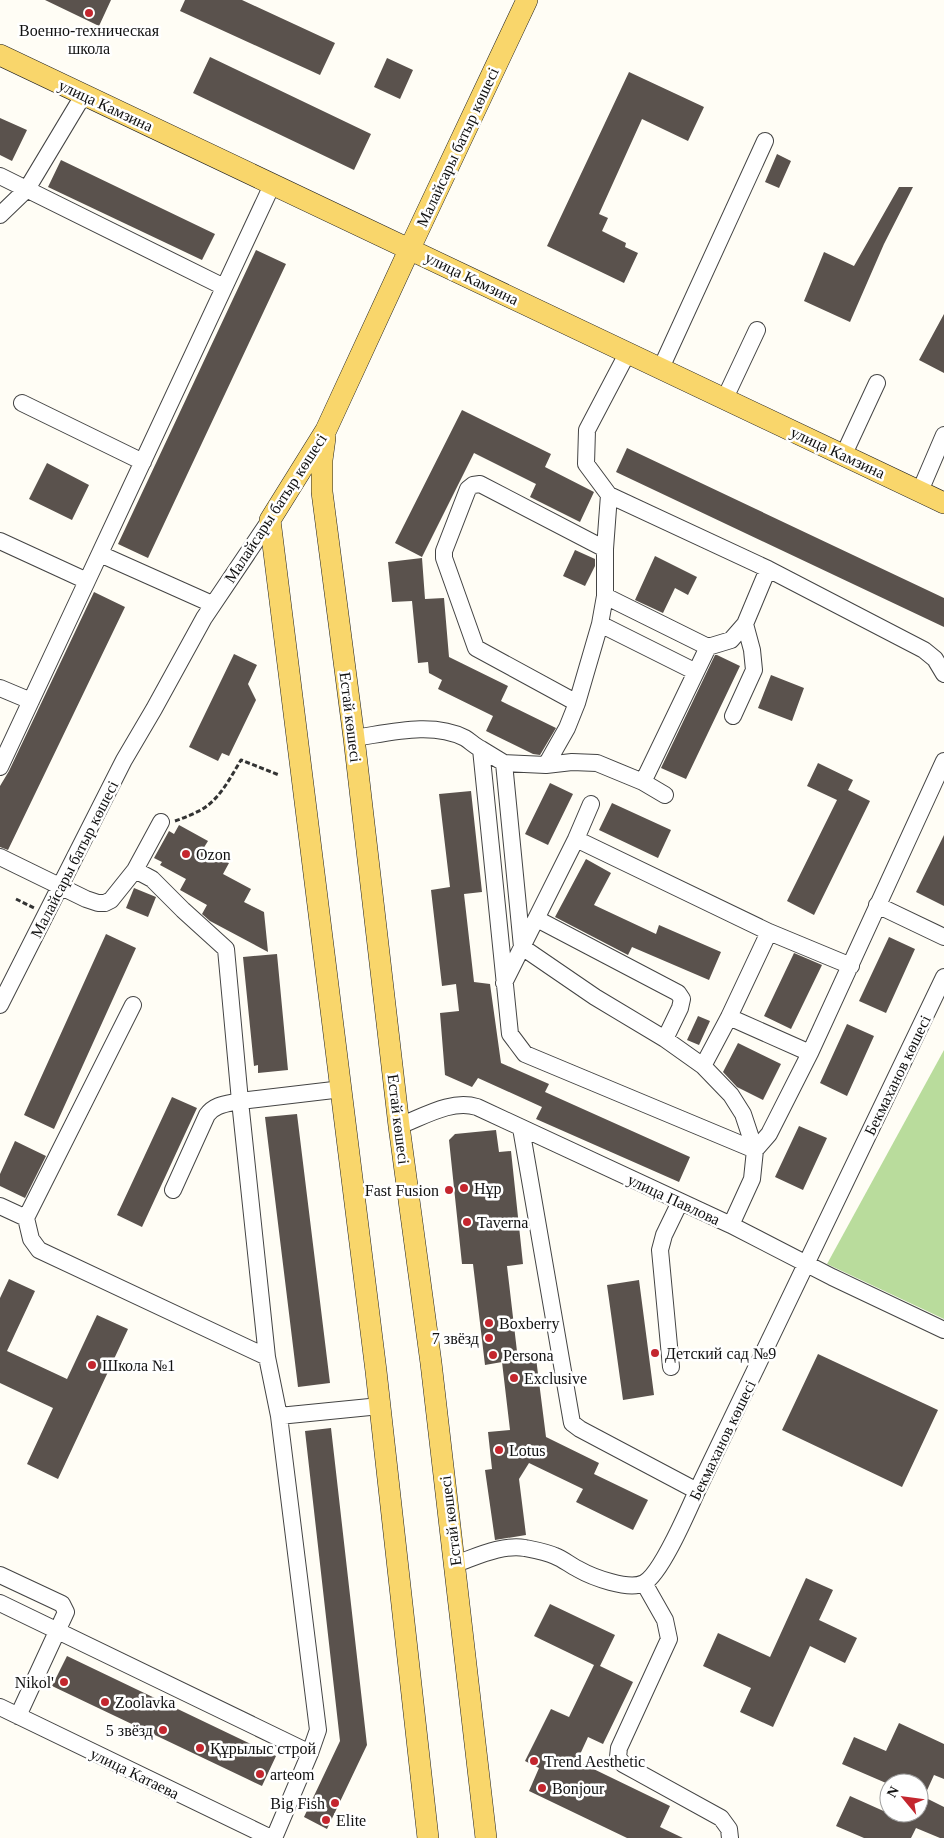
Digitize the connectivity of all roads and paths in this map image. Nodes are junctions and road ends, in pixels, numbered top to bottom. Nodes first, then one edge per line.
1 (527, 0) edge
2 (0, 54) edge
3 (84, 94) junction
4 (765, 141) dead end
5 (0, 176) edge
6 (273, 183) junction
7 (27, 189) junction
8 (0, 215) edge
9 (410, 248) junction
10 (224, 287) junction
11 (757, 330) dead end
12 (628, 352) junction
13 (661, 368) junction
14 (877, 384) dead end
15 (725, 398) junction
16 (22, 403) dead end
17 (326, 430) junction
18 (944, 435) edge
19 (844, 454) junction
20 (143, 462) junction
21 (920, 491) junction
22 (609, 495) junction
23 (944, 503) edge
24 (270, 520) junction
25 (0, 541) edge
26 (605, 548) junction
27 (100, 554) junction
28 (768, 569) junction
29 (87, 581) junction
30 (604, 596) junction
31 (212, 604) junction
32 (600, 624) junction
33 (745, 624) junction
34 (708, 647) junction
35 (696, 672) junction
36 (944, 674) edge
37 (0, 688) edge
38 (31, 702) junction
39 (577, 703) junction
40 (733, 716) dead end
41 (354, 738) junction
42 (481, 749) junction
43 (944, 761) edge
44 (504, 763) junction
45 (546, 765) junction
46 (0, 767) edge
47 (279, 775) dead end
48 (643, 782) junction
49 (665, 795) dead end
50 (591, 804) dead end
51 (159, 826) joint
52 (576, 839) junction
53 (0, 857) edge
54 (135, 870) junction
55 (60, 886) junction
56 (877, 905) junction
57 (537, 919) junction
58 (769, 932) junction
59 (944, 937) edge
60 (522, 948) junction
61 (851, 966) junction
62 (944, 977) edge
63 (504, 983) junction
64 (0, 1005) edge
65 (133, 1005) dead end
66 (729, 1017) junction
67 (665, 1039) junction
68 (810, 1053) junction
69 (703, 1066) junction
70 (342, 1089) junction
71 (240, 1101) junction
72 (400, 1126) junction
73 (521, 1128) junction
74 (755, 1150) junction
75 (172, 1190) dead end
76 (680, 1202) junction
77 (0, 1206) edge
78 (26, 1218) junction
79 (731, 1225) junction
80 (806, 1264) junction
81 (944, 1330) edge
82 (267, 1357) junction
83 (671, 1367) dead end
84 (380, 1406) junction
85 (280, 1416) junction
86 (698, 1491) junction
87 (455, 1564) junction
88 (0, 1575) edge
89 (644, 1583) junction
90 (0, 1603) edge
91 (58, 1630) junction
92 (0, 1708) edge
93 (18, 1716) junction
94 (310, 1753) junction
95 (273, 1838) edge
96 (428, 1838) edge
97 (486, 1838) edge
98 (730, 1838) edge

1 - 9 main road, Малайсары батыр көшесі
2 - 3 main road, улица Камзина
3 - 6 main road, улица Камзина
3 - 7 street
4 - 13 street
5 - 7 street
6 - 9 main road, улица Камзина
6 - 10 street
7 - 8 street
7 - 10 street
9 - 12 main road, улица Камзина
9 - 17 main road, Малайсары батыр көшесі
10 - 20 street
11 - 15 street
12 - 13 main road, улица Камзина
12 - 22 street
13 - 15 main road, улица Камзина
14 - 19 street
15 - 19 main road, улица Камзина
16 - 20 street
17 - 24 main road, Малайсары батыр көшесі
17 - 41 main road, Естай көшесі
18 - 21 street
19 - 21 main road, улица Камзина
20 - 27 street
21 - 23 main road, улица Камзина
22 - 26 street
22 - 28 street
24 - 31 street, Малайсары батыр көшесі
24 - 70 main road
25 - 29 street
26 - 30 street
26 - 39 street
27 - 29 street
27 - 31 street
28 - 33 street
28 - 36 street
29 - 38 street
30 - 32 street
30 - 34 street
31 - 55 street, Малайсары батыр көшесі
32 - 35 street
32 - 39 street
33 - 34 street
33 - 40 street
34 - 35 street
35 - 48 street
37 - 38 street
38 - 46 street
39 - 45 street
41 - 42 street
41 - 72 main road, Естай көшесі
42 - 44 street
42 - 63 street
43 - 56 street
44 - 45 street
44 - 60 street
45 - 48 street
47 - 51 path
48 - 49 street
50 - 52 street
51 - 54 street
52 - 57 street
52 - 58 street
53 - 55 street
54 - 55 street
54 - 71 street
55 - 64 street, Малайсары батыр көшесі
56 - 59 street
56 - 61 street
57 - 60 street
57 - 67 street
58 - 61 street
58 - 66 street
60 - 63 street
60 - 67 street
61 - 68 street
62 - 80 street, Бекмаханов көшесі
63 - 74 street
65 - 78 street
66 - 68 street
66 - 69 street
67 - 69 street
68 - 74 street
69 - 74 street
70 - 71 street
70 - 84 main road
71 - 75 street
71 - 82 street
72 - 73 street, улица Павлова
72 - 87 main road, Естай көшесі
73 - 76 street, улица Павлова
73 - 86 street
74 - 79 street
76 - 79 street, улица Павлова
76 - 83 street
77 - 78 street
78 - 82 street
79 - 80 street, улица Павлова
80 - 81 street, улица Павлова
80 - 86 street, Бекмаханов көшесі
82 - 85 street
84 - 85 street
84 - 96 main road
85 - 94 street
86 - 89 street, Бекмаханов көшесі
87 - 89 street
87 - 97 main road, Естай көшесі
88 - 91 street
89 - 98 street
90 - 91 street
91 - 93 street
91 - 94 street
92 - 93 street, улица Катаева
93 - 95 street, улица Катаева
94 - 95 street

